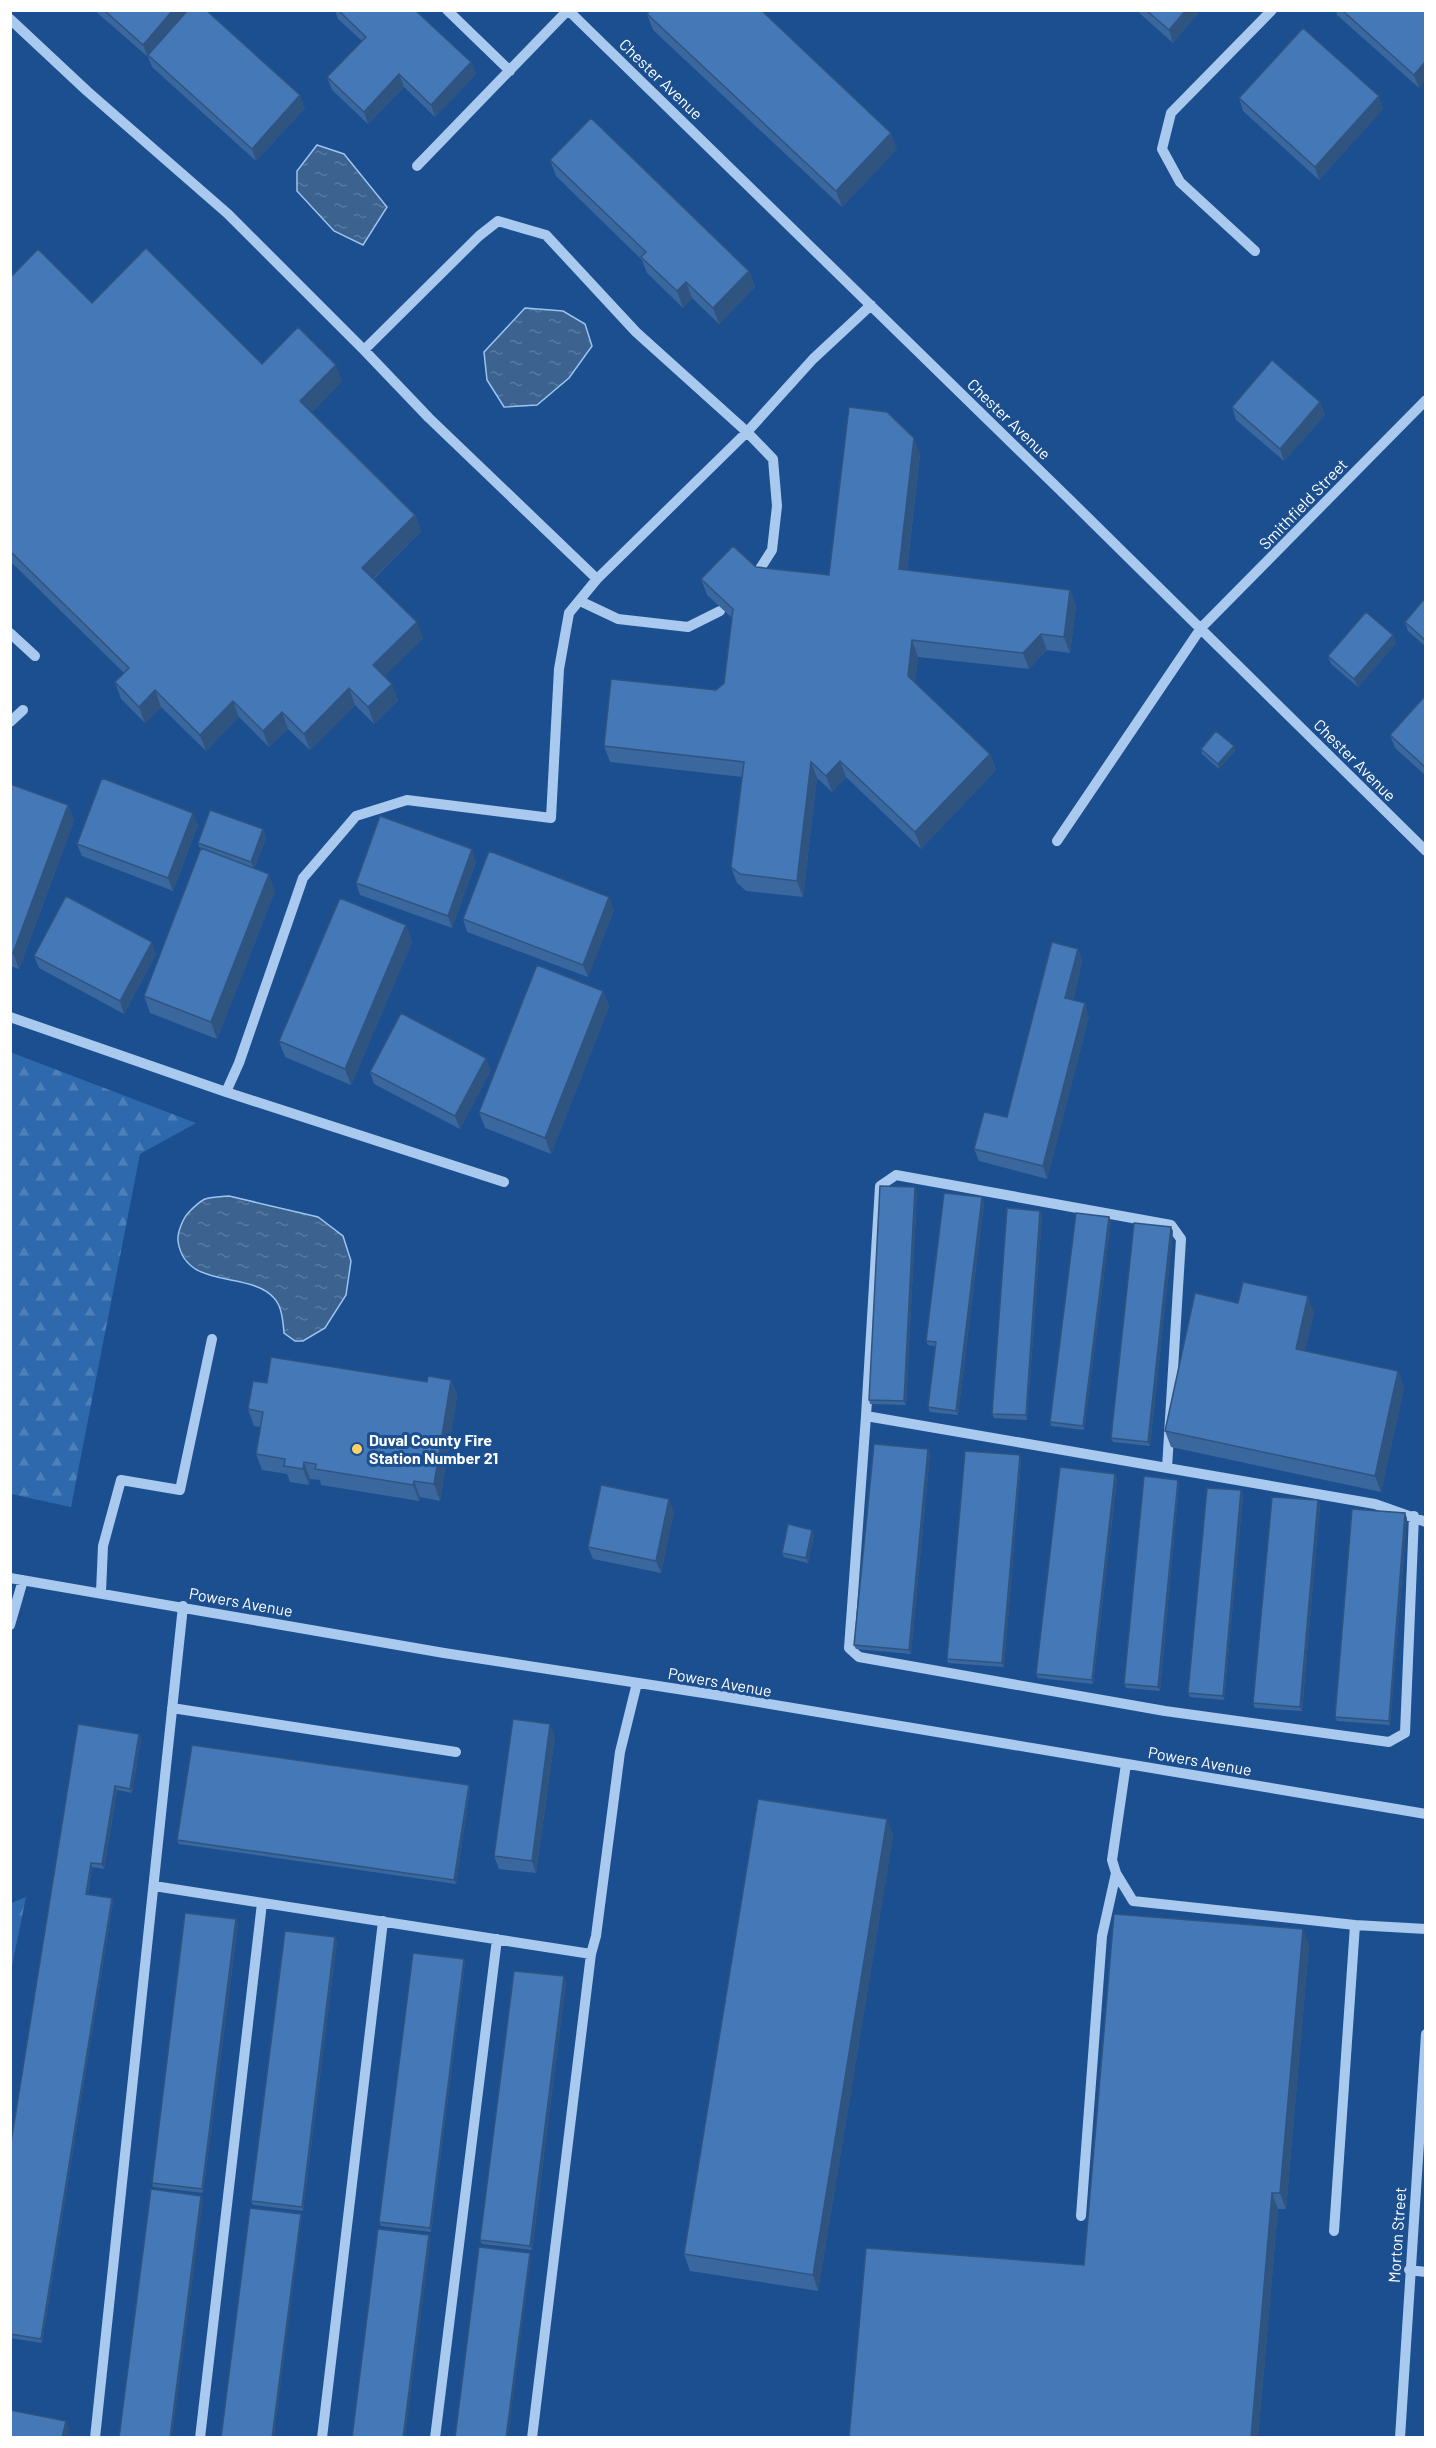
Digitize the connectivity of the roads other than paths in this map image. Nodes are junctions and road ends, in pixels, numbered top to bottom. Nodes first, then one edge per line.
1 (447, 10) edge
2 (568, 10) edge
3 (1272, 10) edge
4 (10, 19) edge
5 (510, 71) junction
6 (417, 166) dead end
7 (1255, 251) dead end
8 (871, 305) junction
9 (364, 350) junction
10 (1425, 400) edge
11 (747, 432) junction
12 (756, 575) edge
13 (597, 579) junction
14 (580, 601) junction
15 (720, 611) edge
16 (1201, 628) junction
17 (10, 633) edge
18 (35, 656) dead end
19 (23, 710) dead end
20 (10, 722) edge
21 (1057, 841) dead end
22 (1425, 851) edge
23 (10, 1017) edge
24 (226, 1092) junction
25 (504, 1182) dead end
26 (212, 1339) dead end
27 (866, 1416) junction
28 (1167, 1468) junction
29 (1414, 1516) junction
30 (1425, 1522) edge
31 (10, 1578) edge
32 (23, 1580) junction
33 (101, 1592) junction
34 (183, 1606) junction
35 (10, 1625) edge
36 (637, 1683) junction
37 (172, 1708) junction
38 (456, 1752) dead end
39 (1126, 1764) junction
40 (1425, 1814) edge
41 (1116, 1873) junction
42 (154, 1886) junction
43 (262, 1903) junction
44 (383, 1921) junction
45 (1355, 1925) junction
46 (1425, 1929) edge
47 (497, 1939) junction
48 (591, 1954) junction
49 (1425, 2034) edge
50 (1081, 2216) dead end
51 (1334, 2231) dead end
52 (1409, 2270) junction
53 (1425, 2272) edge
54 (95, 2438) edge
55 (200, 2438) edge
56 (322, 2438) edge
57 (435, 2438) edge
58 (532, 2438) edge
59 (1400, 2438) edge

1 - 5 street
2 - 5 street
2 - 8 street, Chester Avenue
3 - 7 street
4 - 9 street
5 - 6 street
8 - 11 street
8 - 16 street, Chester Avenue
9 - 11 street
9 - 13 street
10 - 16 street, Smithfield Street
11 - 12 street
11 - 13 street
13 - 14 street
14 - 15 street
14 - 24 street
16 - 21 street, Smithfield Street
16 - 22 street, Chester Avenue
17 - 18 street
19 - 20 street
23 - 24 street
24 - 25 street
26 - 33 street
27 - 28 street
27 - 28 street
27 - 29 street
28 - 29 street
29 - 30 street
31 - 32 street, Powers Avenue
32 - 33 street, Powers Avenue
32 - 35 street
33 - 34 street, Powers Avenue
34 - 36 street, Powers Avenue
34 - 37 street
36 - 39 street, Powers Avenue
36 - 48 street
37 - 38 street
37 - 42 street
39 - 40 street, Powers Avenue
39 - 41 street
41 - 45 street
41 - 50 street
42 - 43 street
42 - 54 street
43 - 44 street
43 - 55 street
44 - 47 street
44 - 56 street
45 - 46 street
45 - 51 street
47 - 48 street
47 - 57 street
48 - 58 street
49 - 52 street, Morton Street
52 - 53 street
52 - 59 street, Morton Street

